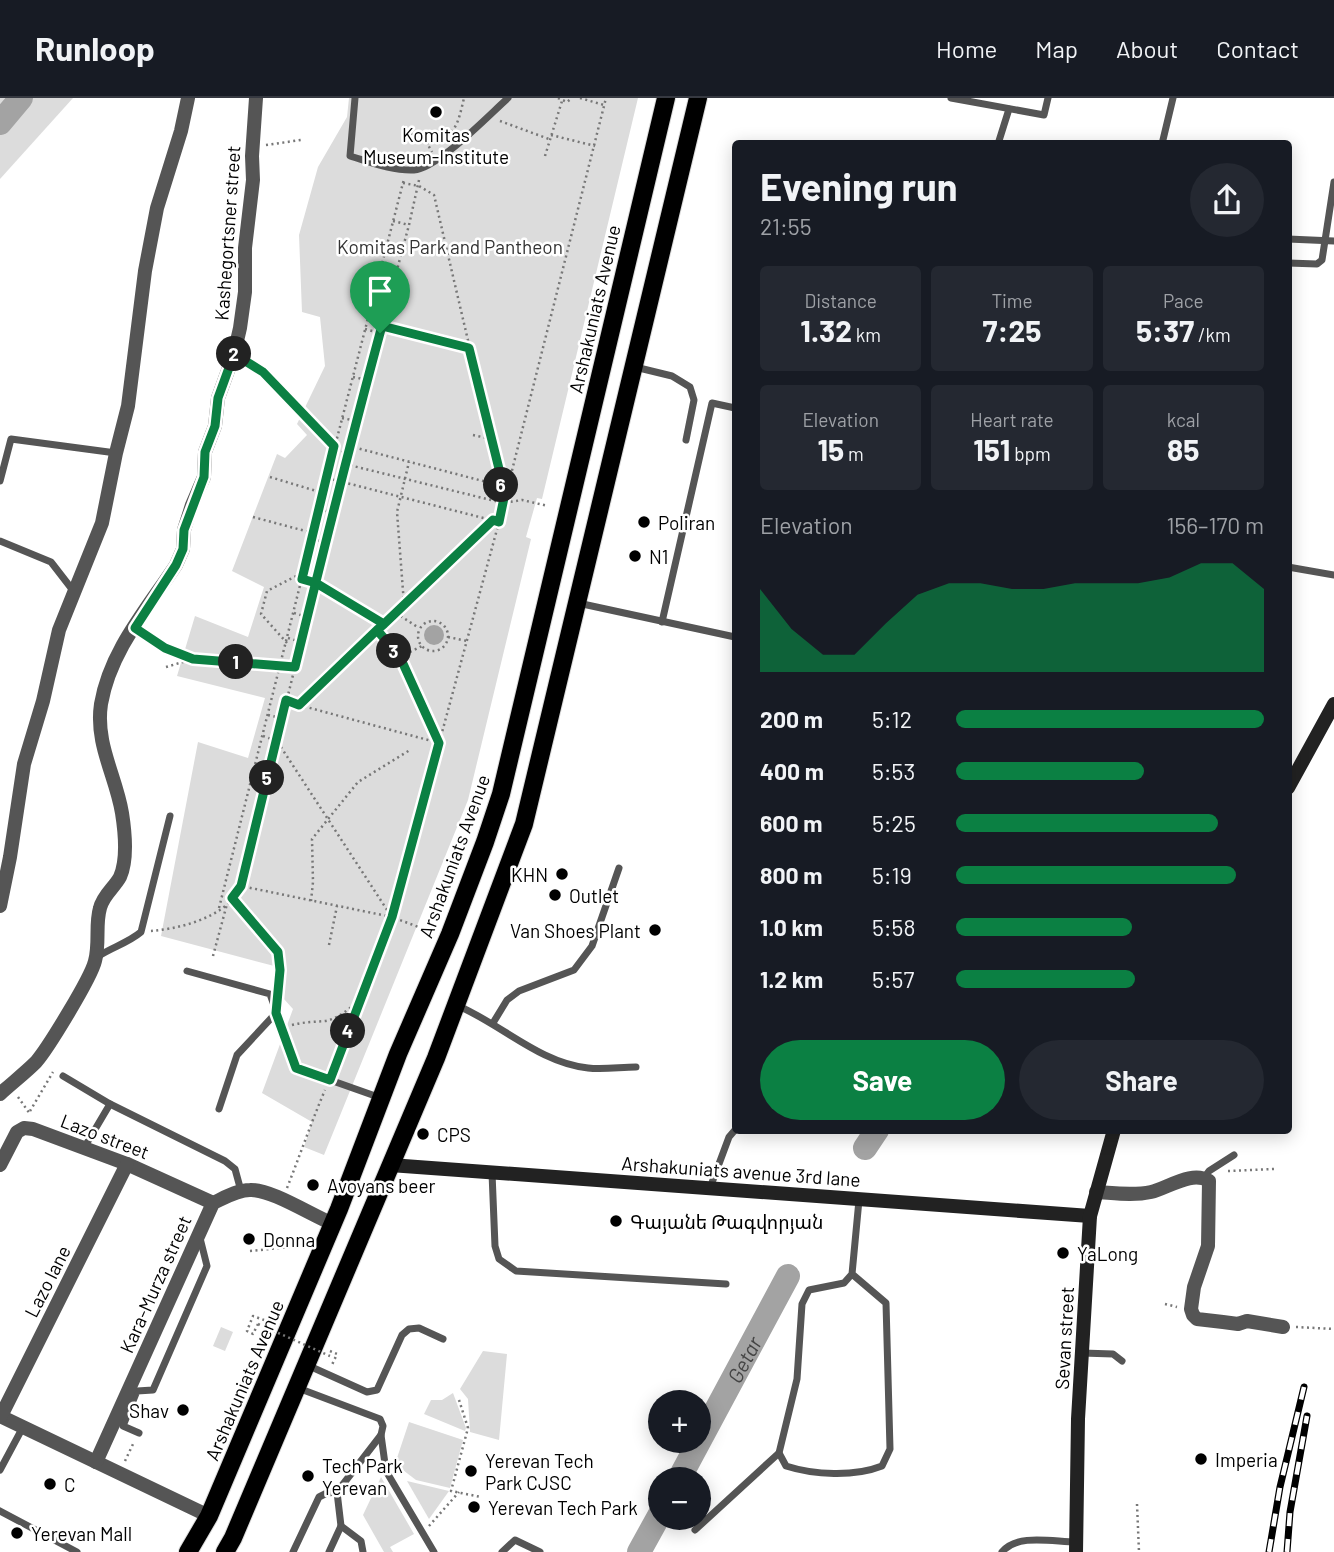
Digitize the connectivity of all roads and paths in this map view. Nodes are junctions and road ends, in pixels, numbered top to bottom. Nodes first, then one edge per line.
1 (188, 98) edge
2 (256, 98) edge
3 (355, 98) edge
4 (464, 98) edge
5 (508, 98) edge
6 (558, 98) edge
7 (572, 98) edge
8 (580, 98) edge
9 (606, 98) edge
10 (666, 98) edge
11 (698, 98) edge
12 (951, 98) edge
13 (1048, 98) edge
14 (1173, 98) edge
15 (562, 101) junction
16 (604, 105) junction
17 (1009, 109) junction
18 (487, 117) junction
19 (404, 126) dead end
20 (550, 137) junction
21 (301, 140) dead end
22 (999, 140) edge
23 (1163, 140) edge
24 (427, 143) junction
25 (595, 146) junction
26 (252, 147) junction
27 (545, 156) dead end
28 (438, 160) junction
29 (419, 180) dead end
30 (1334, 181) edge
31 (419, 186) junction
32 (393, 221) junction
33 (409, 225) junction
34 (1292, 239) edge
35 (1325, 241) junction
36 (1334, 242) edge
37 (1292, 263) edge
38 (380, 272) junction
39 (396, 276) junction
40 (371, 307) junction
41 (386, 311) junction
42 (368, 317) junction
43 (383, 321) junction
44 (382, 326) junction
45 (365, 329) junction
46 (380, 333) junction
47 (469, 348) junction
48 (234, 354) junction
49 (634, 367) junction
50 (352, 377) junction
51 (367, 380) junction
52 (732, 407) edge
53 (342, 418) junction
54 (356, 421) junction
55 (473, 435) dead end
56 (491, 439) junction
57 (686, 440) dead end
58 (334, 446) junction
59 (349, 446) junction
60 (116, 453) junction
61 (347, 456) junction
62 (409, 462) junction
63 (345, 464) junction
64 (270, 477) dead end
65 (327, 478) junction
66 (405, 479) junction
67 (0, 481) edge
68 (340, 482) junction
69 (502, 486) junction
70 (323, 493) junction
71 (505, 493) junction
72 (400, 497) junction
73 (503, 503) junction
74 (548, 506) dead end
75 (319, 509) junction
76 (333, 513) junction
77 (253, 517) dead end
78 (493, 520) junction
79 (499, 522) junction
80 (313, 533) junction
81 (312, 539) junction
82 (0, 541) edge
83 (326, 542) junction
84 (1292, 568) edge
85 (304, 572) junction
86 (1334, 575) edge
87 (302, 579) junction
88 (316, 583) junction
89 (75, 593) junction
90 (578, 603) junction
91 (404, 604) junction
92 (294, 613) junction
93 (396, 613) junction
94 (307, 617) junction
95 (663, 622) junction
96 (384, 624) junction
97 (135, 628) junction
98 (420, 628) junction
99 (377, 630) junction
100 (732, 636) edge
101 (447, 637) junction
102 (287, 640) junction
103 (467, 641) junction
104 (301, 642) junction
105 (422, 646) junction
106 (400, 657) junction
107 (193, 659) junction
108 (281, 665) junction
109 (166, 667) dead end
110 (295, 667) junction
111 (286, 700) junction
112 (1334, 704) edge
113 (299, 705) junction
114 (268, 715) junction
115 (281, 718) junction
116 (262, 736) junction
117 (276, 741) junction
118 (439, 743) junction
119 (410, 750) dead end
120 (1292, 781) edge
121 (170, 816) dead end
122 (328, 820) junction
123 (619, 868) dead end
124 (241, 886) junction
125 (232, 898) junction
126 (311, 901) junction
127 (227, 904) junction
128 (0, 906) edge
129 (337, 906) junction
130 (219, 908) junction
131 (392, 917) junction
132 (421, 928) dead end
133 (163, 930) dead end
134 (329, 944) dead end
135 (213, 956) dead end
136 (96, 957) junction
137 (187, 971) dead end
138 (360, 1000) junction
139 (456, 1005) junction
140 (276, 1013) junction
141 (492, 1023) junction
142 (282, 1028) junction
143 (636, 1067) dead end
144 (63, 1076) joint
145 (330, 1080) junction
146 (0, 1094) edge
147 (17, 1096) dead end
148 (382, 1099) junction
149 (110, 1104) junction
150 (219, 1109) dead end
151 (30, 1111) junction
152 (33, 1129) junction
153 (732, 1134) edge
154 (1113, 1134) edge
155 (84, 1148) junction
156 (1234, 1155) dead end
157 (127, 1164) junction
158 (0, 1165) edge
159 (390, 1165) junction
160 (1274, 1169) dead end
161 (1233, 1171) dead end
162 (492, 1172) junction
163 (1204, 1178) junction
164 (288, 1185) dead end
165 (710, 1188) junction
166 (241, 1191) junction
167 (1096, 1192) junction
168 (859, 1199) junction
169 (213, 1203) junction
170 (1090, 1216) junction
171 (333, 1224) junction
172 (199, 1234) junction
173 (290, 1247) dead end
174 (250, 1251) dead end
175 (852, 1274) junction
176 (726, 1284) dead end
177 (301, 1299) junction
178 (329, 1312) junction
179 (264, 1320) dead end
180 (1283, 1327) joint
181 (1334, 1329) edge
182 (443, 1339) dead end
183 (329, 1350) dead end
184 (1082, 1353) junction
185 (276, 1358) junction
186 (1122, 1361) dead end
187 (305, 1367) junction
188 (297, 1387) junction
189 (459, 1400) dead end
190 (0, 1416) edge
191 (23, 1427) junction
192 (139, 1433) joint
193 (382, 1435) junction
194 (779, 1453) junction
195 (96, 1462) junction
196 (1, 1466) edge
197 (120, 1474) junction
198 (337, 1493) junction
199 (459, 1493) junction
200 (481, 1497) dead end
201 (1137, 1504) dead end
202 (0, 1511) edge
203 (711, 1515) edge
204 (209, 1516) junction
205 (341, 1527) junction
206 (422, 1533) junction
207 (1076, 1547) edge
208 (77, 1552) edge
209 (188, 1552) edge
210 (225, 1552) edge
211 (293, 1552) edge
212 (329, 1552) edge
213 (363, 1552) edge
214 (434, 1552) edge
215 (502, 1552) edge
216 (540, 1552) edge
217 (1002, 1552) edge
218 (1139, 1552) edge

1 - 60 street
2 - 26 street, Kashegortsner street
3 - 28 lane
4 - 24 path
5 - 18 lane
6 - 15 path
7 - 15 path
8 - 16 path
9 - 16 path
10 - 148 main road, Arshakuniats Avenue
11 - 49 main road
12 - 17 lane
13 - 17 lane
14 - 23 lane
15 - 20 path
16 - 25 path
17 - 22 lane
18 - 20 path
18 - 28 lane
19 - 24 path
20 - 25 path
20 - 27 path
21 - 26 path
24 - 28 path
25 - 71 path
26 - 48 street, Kashegortsner street
29 - 31 path
30 - 35 lane
31 - 32 path
31 - 33 path
31 - 47 path
32 - 33 path
32 - 38 path
33 - 39 path
34 - 35 lane
35 - 36 lane
35 - 37 lane
38 - 39 path
38 - 40 path
39 - 41 path
40 - 41 path
40 - 42 path
41 - 43 path
42 - 43 path
42 - 45 path
43 - 44 path
44 - 46 path
44 - 47 path
45 - 46 path
45 - 50 path
46 - 51 path
47 - 56 path
48 - 58 path
48 - 97 street, Kashegortsner street
49 - 57 lane
49 - 90 main road
50 - 51 path
50 - 53 path
51 - 54 path
52 - 95 lane
53 - 54 path
53 - 58 path
54 - 59 path
55 - 56 path
56 - 69 path
58 - 61 path
58 - 65 path
59 - 61 path
59 - 62 path
60 - 67 lane
60 - 89 street
61 - 63 path
62 - 66 path
62 - 69 path
63 - 66 path
63 - 68 path
64 - 70 path
65 - 68 path
65 - 70 path
66 - 72 path
66 - 73 path
68 - 72 path
68 - 76 path
69 - 71 path
70 - 75 path
71 - 73 path
72 - 78 path
72 - 91 path
73 - 74 path
73 - 79 path
75 - 76 path
75 - 80 path
76 - 83 path
77 - 80 path
78 - 79 path
78 - 91 path
79 - 103 path
80 - 81 path
81 - 83 path
81 - 85 path
82 - 89 lane
83 - 88 path
84 - 86 lane
85 - 87 path
85 - 102 path
87 - 88 path
87 - 92 path
88 - 94 path
88 - 96 path
89 - 128 street
90 - 95 lane
90 - 139 main road
91 - 93 path
92 - 94 path
92 - 102 path
93 - 96 path
93 - 98 path
94 - 104 path
95 - 100 lane
96 - 99 path
97 - 107 path
97 - 136 street, Kashegortsner street
98 - 101 path
98 - 105 path
99 - 106 path
99 - 113 path
101 - 103 path
101 - 105 path
102 - 104 path
102 - 108 path
103 - 118 path
104 - 110 path
105 - 106 path
106 - 118 path
107 - 108 path
107 - 109 path
108 - 110 path
108 - 114 path
110 - 111 path
111 - 113 path
111 - 115 path
112 - 120 street
113 - 118 path
114 - 115 path
114 - 116 path
115 - 117 path
116 - 117 path
116 - 130 path
117 - 122 path
117 - 124 path
118 - 131 path
119 - 122 path
121 - 136 lane
122 - 126 path
122 - 131 path
123 - 141 lane
124 - 125 path
124 - 126 path
125 - 127 path
125 - 140 path
126 - 129 path
127 - 130 path
127 - 135 path
129 - 131 path
129 - 134 path
130 - 133 path
131 - 132 path
131 - 138 path
136 - 146 street, Kashegortsner street
137 - 140 lane
138 - 142 path
138 - 145 path
139 - 141 lane
139 - 159 main road
140 - 142 lane
140 - 150 lane
141 - 143 lane
142 - 145 lane
144 - 149 lane
144 - 151 path
145 - 148 lane
145 - 164 path
147 - 151 path
148 - 171 main road, Arshakuniats Avenue
149 - 155 lane
149 - 166 lane
151 - 152 path
152 - 155 street, Lazo street
152 - 158 street, Lazo street
153 - 165 lane
154 - 167 street, Sevan street
155 - 157 street, Lazo street
156 - 163 lane
157 - 169 street, Lazo street
157 - 190 street, Lazo lane
159 - 162 street, Arshakuniats avenue 3rd lane
159 - 178 main road
160 - 161 path
162 - 165 street, Arshakuniats avenue 3rd lane
162 - 176 lane
163 - 167 street
163 - 180 street
165 - 168 street, Arshakuniats avenue 3rd lane
166 - 169 street, Kara-Murza street
166 - 171 street
167 - 170 street, Sevan street
168 - 170 street, Arshakuniats avenue 3rd lane
168 - 175 lane
169 - 172 street, Kara-Murza street
170 - 184 street, Sevan street
171 - 177 main road, Arshakuniats Avenue
172 - 192 lane
172 - 195 street, Kara-Murza street
173 - 174 path
175 - 194 lane
175 - 194 lane
177 - 178 main road
177 - 185 main road, Arshakuniats Avenue
178 - 187 main road
179 - 183 path, bridge
180 - 181 path
182 - 187 lane
184 - 186 lane
184 - 207 street, Sevan street
185 - 187 main road
185 - 204 main road, Arshakuniats Avenue
187 - 188 main road
188 - 193 lane
188 - 210 main road
189 - 199 path
190 - 191 street
191 - 195 street
191 - 196 lane
192 - 197 path
193 - 198 lane
193 - 206 lane
194 - 203 lane
195 - 197 street
197 - 204 street
198 - 205 lane
198 - 211 lane
199 - 200 path
199 - 206 path
201 - 218 path
202 - 208 lane
204 - 209 main road, Arshakuniats Avenue
205 - 212 lane
205 - 213 lane
206 - 214 lane
207 - 217 lane
215 - 216 lane

